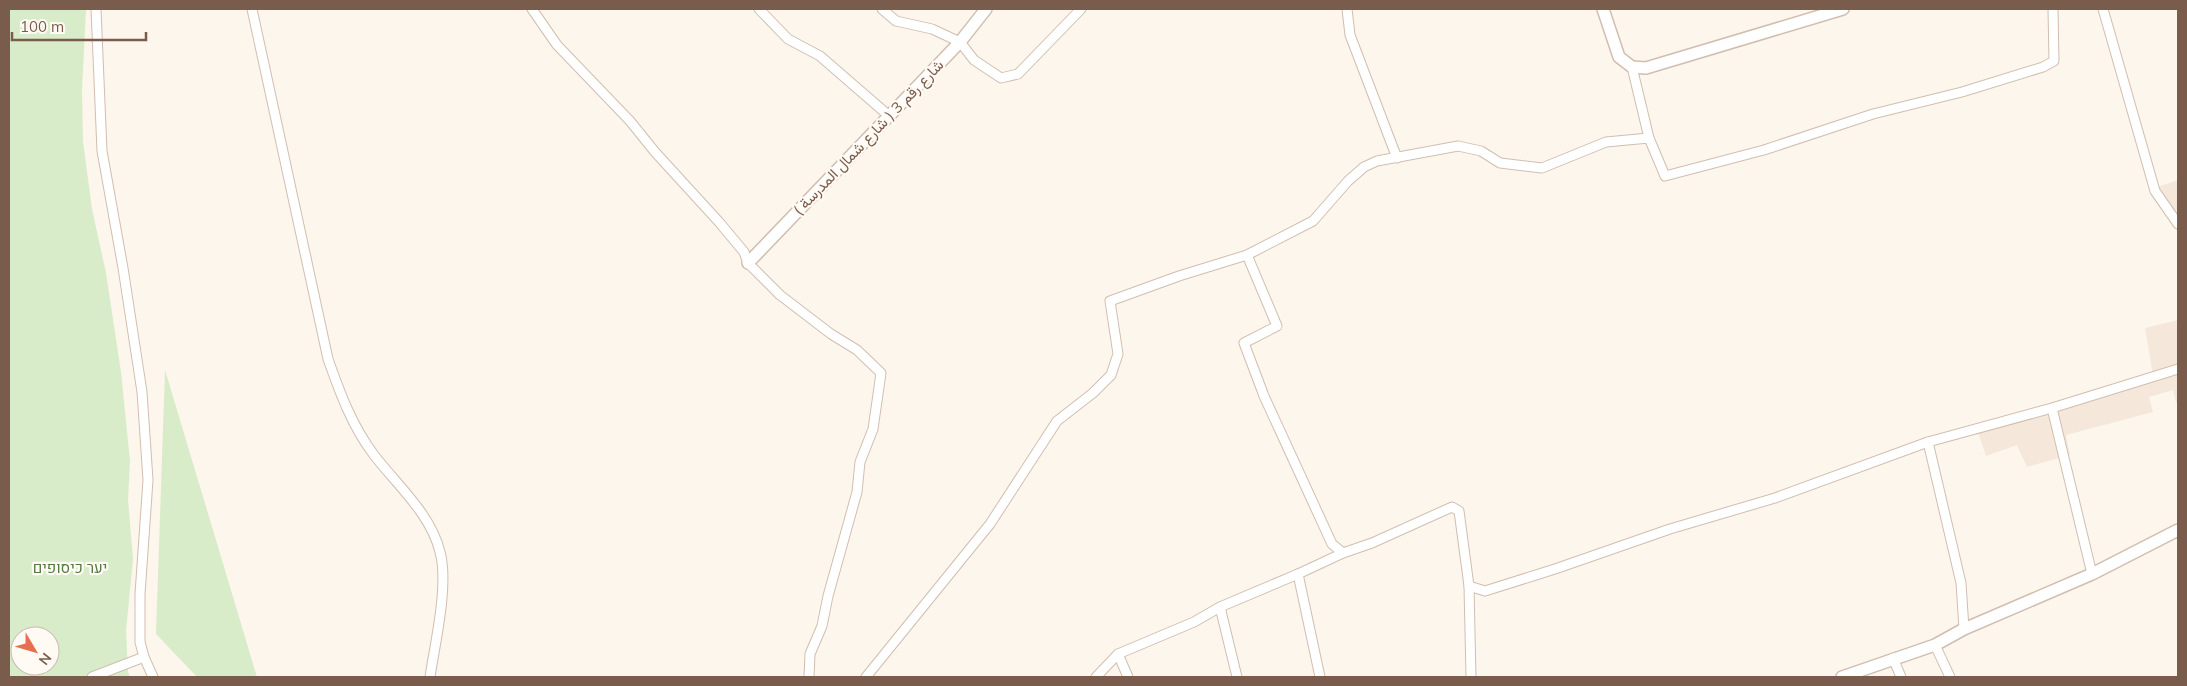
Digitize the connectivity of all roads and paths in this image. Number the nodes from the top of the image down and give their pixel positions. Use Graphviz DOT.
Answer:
graph roads {
  1 [pos="96,9"];
  2 [pos="252,9"];
  3 [pos="532,9"];
  4 [pos="759,9"];
  5 [pos="882,9"];
  6 [pos="986,9"];
  7 [pos="1081,9"];
  8 [pos="1348,9"];
  9 [pos="1603,9"];
  10 [pos="1843,9"];
  11 [pos="2053,9"];
  12 [pos="2104,9"];
  13 [pos="960,42"];
  14 [pos="1632,67"];
  15 [pos="888,114"];
  16 [pos="1649,138"];
  17 [pos="1397,158"];
  18 [pos="2178,224"];
  19 [pos="1246,255"];
  20 [pos="748,263"];
  21 [pos="2178,369"];
  22 [pos="2052,408"];
  23 [pos="1928,442"];
  24 [pos="2178,530"];
  25 [pos="1343,553"];
  26 [pos="1298,574"];
  27 [pos="2092,574"];
  28 [pos="1469,586"];
  29 [pos="1220,607"];
  30 [pos="1964,629"];
  31 [pos="1935,645"];
  32 [pos="1118,654"];
  33 [pos="144,658"];
  34 [pos="1893,658"];
  35 [pos="92,677"];
  36 [pos="153,677"];
  37 [pos="430,677"];
  38 [pos="810,677"];
  39 [pos="866,677"];
  40 [pos="1096,677"];
  41 [pos="1128,677"];
  42 [pos="1236,677"];
  43 [pos="1320,677"];
  44 [pos="1471,677"];
  45 [pos="1842,677"];
  46 [pos="1901,677"];
  47 [pos="1950,677"];
  1 -- 33 [label="street"];
  2 -- 37 [label="street"];
  3 -- 20 [label="street"];
  4 -- 15 [label="street"];
  5 -- 13 [label="street"];
  6 -- 13 [label="street, شارع رقم 3 ( شارع شمال المدرسة )"];
  7 -- 13 [label="street"];
  8 -- 17 [label="street"];
  9 -- 14 [label="street"];
  10 -- 14 [label="street"];
  11 -- 16 [label="street"];
  12 -- 18 [label="street"];
  13 -- 15 [label="street, شارع رقم 3 ( شارع شمال المدرسة )"];
  14 -- 16 [label="street"];
  15 -- 20 [label="street, شارع رقم 3 ( شارع شمال المدرسة )"];
  16 -- 17 [label="street"];
  17 -- 19 [label="street"];
  19 -- 25 [label="street"];
  19 -- 39 [label="street"];
  20 -- 38 [label="street"];
  21 -- 22 [label="street"];
  22 -- 23 [label="street"];
  22 -- 27 [label="street"];
  23 -- 28 [label="street"];
  23 -- 30 [label="street"];
  24 -- 27 [label="street"];
  25 -- 26 [label="street"];
  25 -- 28 [label="street"];
  26 -- 29 [label="street"];
  26 -- 43 [label="street"];
  27 -- 30 [label="street"];
  28 -- 44 [label="street"];
  29 -- 32 [label="street"];
  29 -- 42 [label="street"];
  30 -- 31 [label="street"];
  31 -- 34 [label="street"];
  31 -- 47 [label="street"];
  32 -- 40 [label="street"];
  32 -- 41 [label="street"];
  33 -- 35 [label="street"];
  33 -- 36 [label="street"];
  34 -- 45 [label="street"];
  34 -- 46 [label="street"];
}
